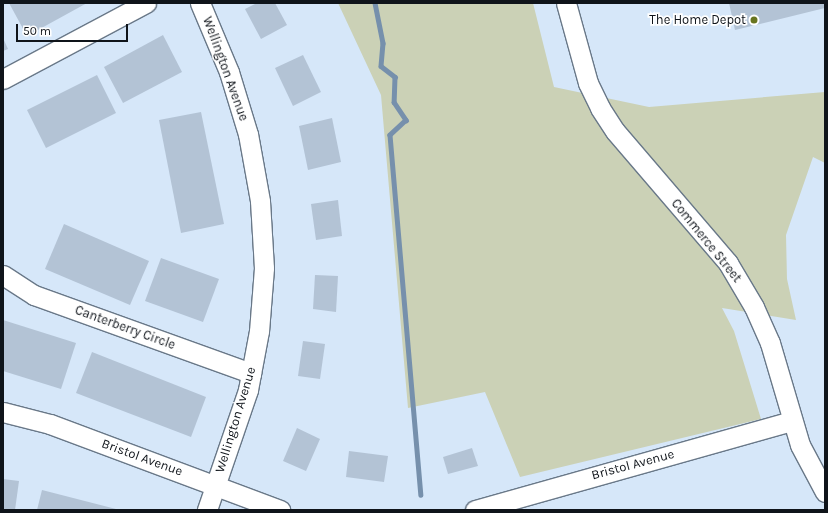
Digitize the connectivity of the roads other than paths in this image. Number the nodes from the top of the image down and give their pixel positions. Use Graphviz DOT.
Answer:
graph roads {
  1 [pos="146,3"];
  2 [pos="200,3"];
  3 [pos="566,3"];
  4 [pos="3,80"];
  5 [pos="3,275"];
  6 [pos="252,373"];
  7 [pos="3,412"];
  8 [pos="792,421"];
  9 [pos="216,486"];
  10 [pos="825,492"];
  11 [pos="507,506"];
  12 [pos="207,510"];
  13 [pos="280,510"];
  14 [pos="475,510"];
  1 -- 4 [label="street"];
  2 -- 6 [label="street, Wellington Avenue"];
  3 -- 8 [label="street, Commerce Street"];
  5 -- 6 [label="street, Canterberry Circle"];
  6 -- 9 [label="street, Wellington Avenue"];
  7 -- 9 [label="street, Bristol Avenue"];
  8 -- 10 [label="street, Commerce Street"];
  8 -- 11 [label="street, Bristol Avenue"];
  9 -- 12 [label="street, Wellington Avenue"];
  9 -- 13 [label="street, Bristol Avenue"];
  11 -- 14 [label="street, Bristol Avenue"];
}
